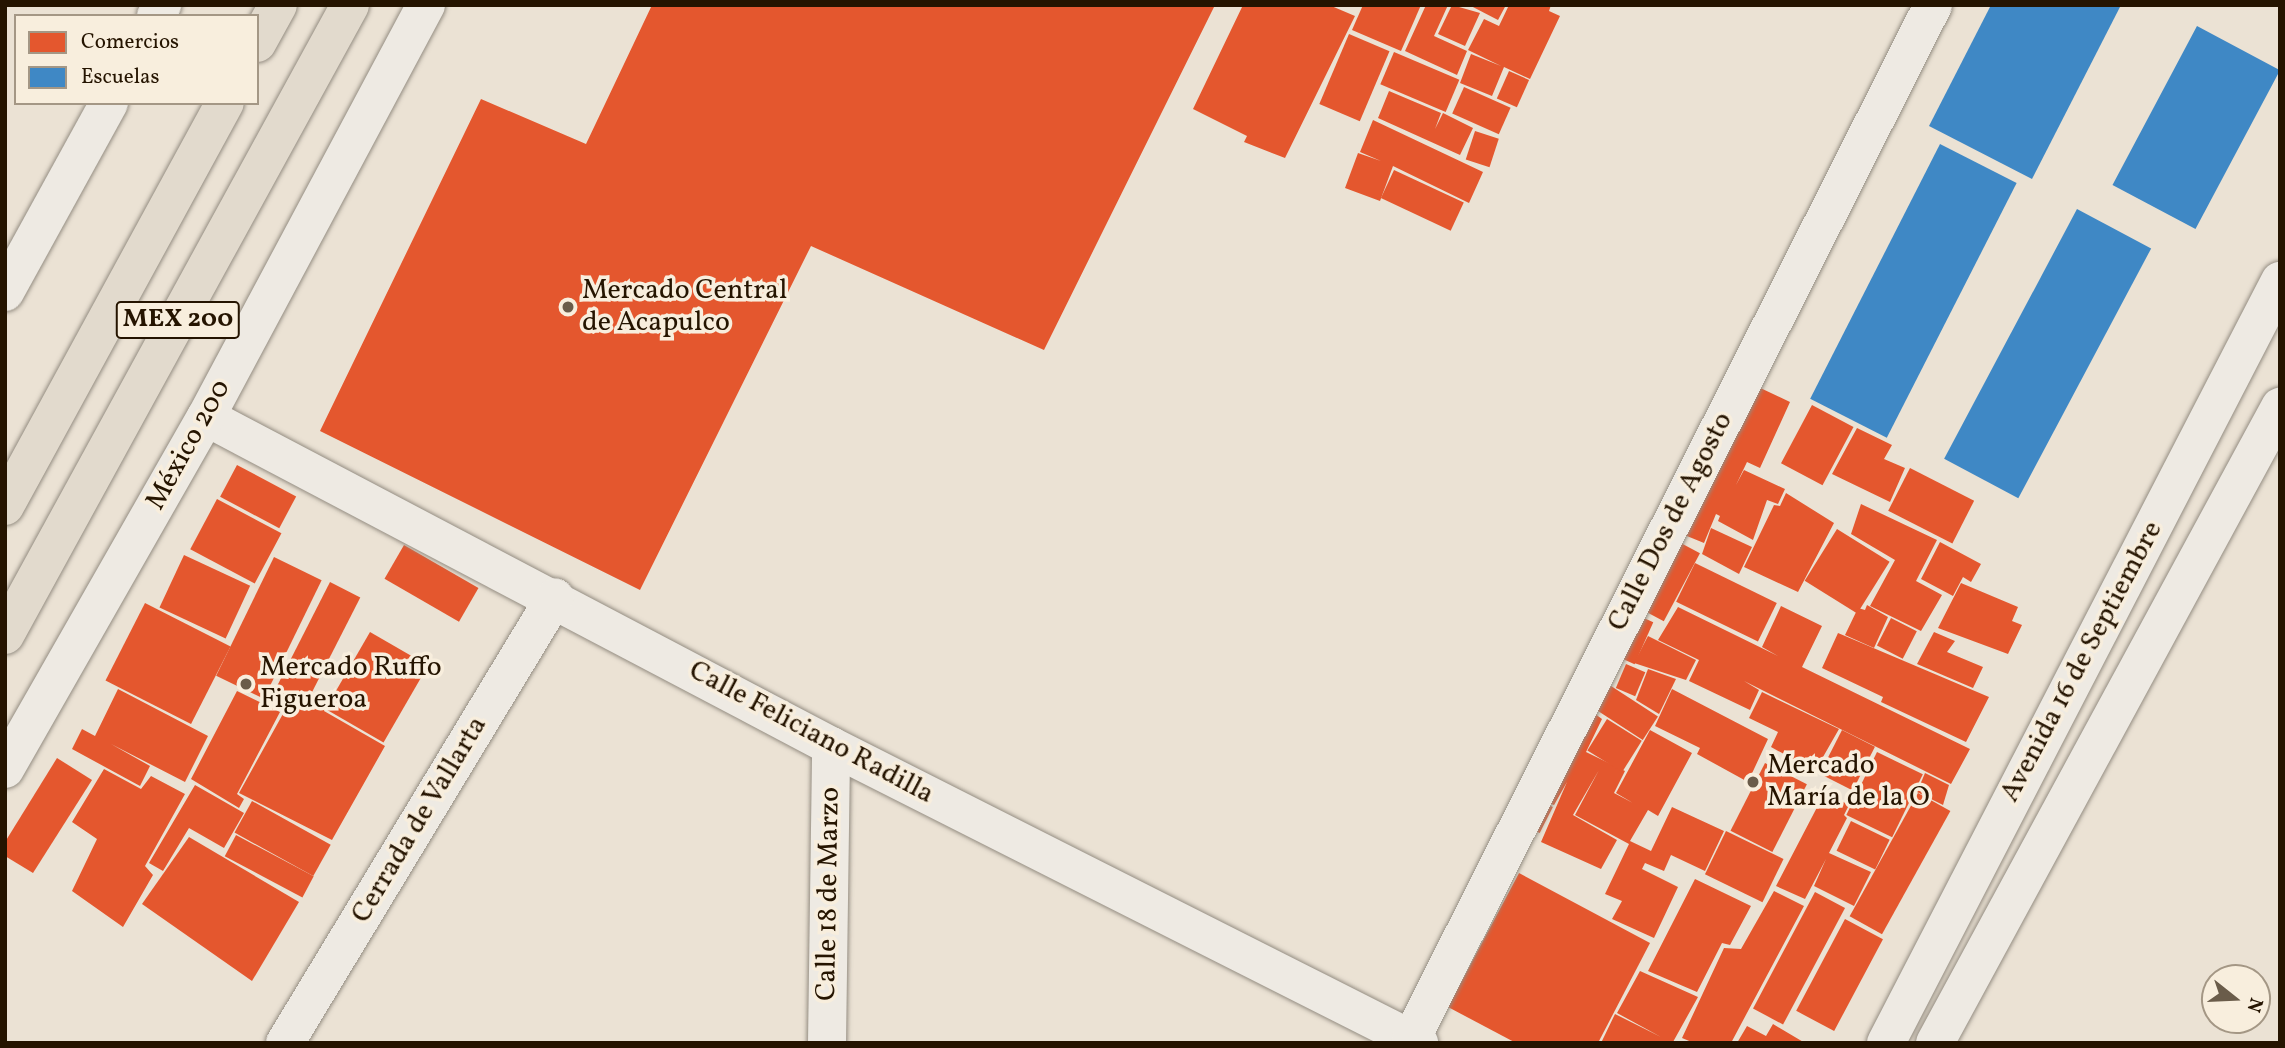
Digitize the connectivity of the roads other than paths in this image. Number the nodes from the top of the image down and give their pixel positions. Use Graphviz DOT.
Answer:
graph roads {
  1 [pos="278,5"];
  2 [pos="351,5"];
  3 [pos="426,5"];
  4 [pos="1933,5"];
  5 [pos="259,39"];
  6 [pos="107,105"];
  7 [pos="224,105"];
  8 [pos="2280,281"];
  9 [pos="5,292"];
  10 [pos="2280,407"];
  11 [pos="206,417"];
  12 [pos="5,506"];
  13 [pos="555,597"];
  14 [pos="2102,622"];
  15 [pos="5,635"];
  16 [pos="2149,648"];
  17 [pos="831,746"];
  18 [pos="5,769"];
  19 [pos="1415,1041"];
  20 [pos="285,1043"];
  21 [pos="827,1043"];
  22 [pos="1886,1043"];
  23 [pos="1935,1043"];
  1 -- 5 [label="main road"];
  2 -- 15 [label="main road, MEX 200"];
  3 -- 11 [label="street, México 200"];
  4 -- 19 [label="street, Calle Dos de Agosto"];
  6 -- 9 [label="street"];
  7 -- 12 [label="main road, MEX 200"];
  8 -- 14 [label="street, Avenida 16 de Septiembre"];
  10 -- 16 [label="street, Avenida 16 de Septiembre"];
  11 -- 13 [label="street, Calle Feliciano Radilla"];
  11 -- 18 [label="street, México 200"];
  13 -- 17 [label="street, Calle Feliciano Radilla"];
  13 -- 20 [label="street, Cerrada de Vallarta"];
  14 -- 16 [label="street"];
  14 -- 22 [label="street, Avenida 16 de Septiembre"];
  16 -- 23 [label="street, Avenida 16 de Septiembre"];
  17 -- 19 [label="street, Calle Feliciano Radilla"];
  17 -- 21 [label="street, Calle 18 de Marzo"];
}
